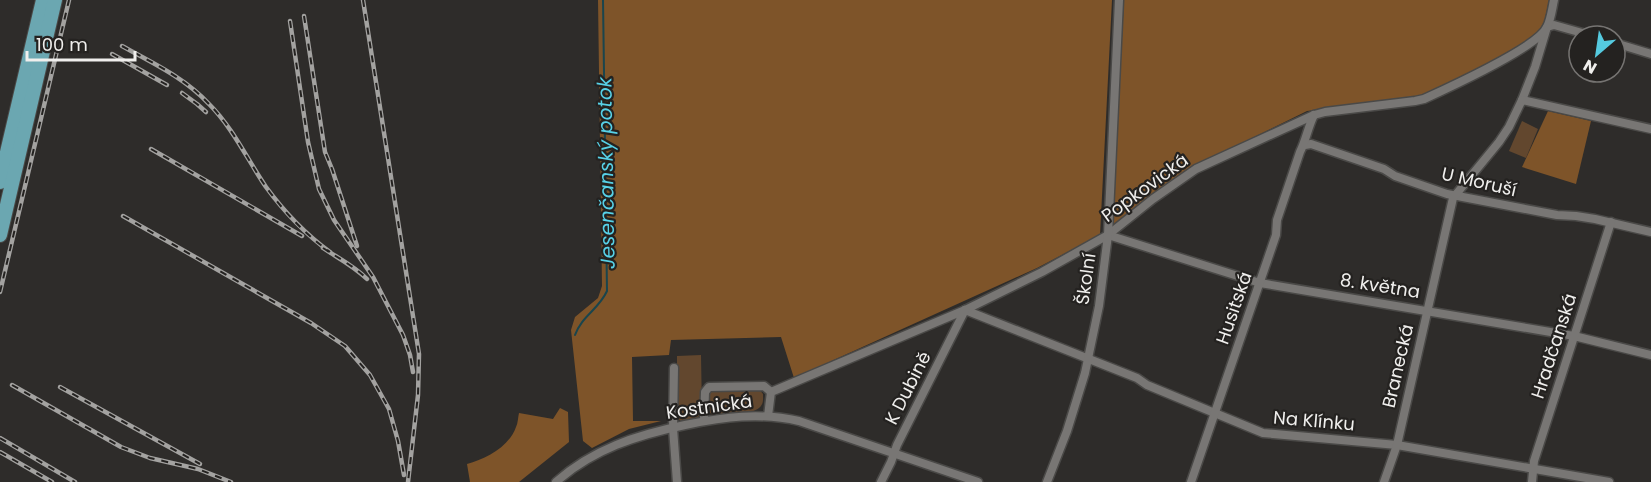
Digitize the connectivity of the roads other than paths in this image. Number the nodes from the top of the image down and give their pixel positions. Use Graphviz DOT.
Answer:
graph roads {
  1 [pos="43,0"];
  2 [pos="55,0"];
  3 [pos="1119,0"];
  4 [pos="1554,0"];
  5 [pos="1547,27"];
  6 [pos="1567,29"];
  7 [pos="1627,47"];
  8 [pos="1651,54"];
  9 [pos="1522,100"];
  10 [pos="1314,115"];
  11 [pos="1298,122"];
  12 [pos="1651,129"];
  13 [pos="1307,134"];
  14 [pos="1305,145"];
  15 [pos="0,182"];
  16 [pos="1454,195"];
  17 [pos="1611,222"];
  18 [pos="1651,232"];
  19 [pos="0,235"];
  20 [pos="1108,235"];
  21 [pos="1260,283"];
  22 [pos="965,310"];
  23 [pos="1428,310"];
  24 [pos="1574,336"];
  25 [pos="1651,355"];
  26 [pos="1089,359"];
  27 [pos="674,368"];
  28 [pos="771,392"];
  29 [pos="1215,414"];
  30 [pos="768,416"];
  31 [pos="704,421"];
  32 [pos="673,428"];
  33 [pos="1397,445"];
  34 [pos="894,453"];
  35 [pos="1532,468"];
  36 [pos="556,482"];
  37 [pos="677,482"];
  38 [pos="881,482"];
  39 [pos="978,482"];
  40 [pos="1047,482"];
  41 [pos="1191,482"];
  42 [pos="1384,482"];
  43 [pos="1532,482"];
  44 [pos="1609,482"];
  1 -- 15 [label="main road"];
  2 -- 19 [label="main road"];
  3 -- 20 [label="street, Školní"];
  4 -- 5 [label="street"];
  5 -- 6 [label="street"];
  5 -- 9 [label="street, Branecká"];
  5 -- 10 [label="street, Popkovická"];
  7 -- 8 [label="street"];
  9 -- 12 [label="street"];
  9 -- 16 [label="street, Branecká"];
  10 -- 11 [label="street, Popkovická"];
  10 -- 13 [label="street, Husitská"];
  11 -- 13 [label="street"];
  11 -- 20 [label="street, Popkovická"];
  13 -- 14 [label="street, Husitská"];
  14 -- 16 [label="street, U Moruší"];
  14 -- 21 [label="street, Husitská"];
  16 -- 17 [label="street, U Moruší"];
  16 -- 23 [label="street, Branecká"];
  17 -- 18 [label="street, U Moruší"];
  17 -- 24 [label="street, Hradčanská"];
  20 -- 21 [label="street, 8. května"];
  20 -- 22 [label="street, Popkovická"];
  20 -- 26 [label="street, Školní"];
  21 -- 23 [label="street, 8. května"];
  21 -- 29 [label="street, Husitská"];
  22 -- 26 [label="street, Na Klínku"];
  22 -- 28 [label="street, Popkovická"];
  22 -- 34 [label="street, K Dubině"];
  23 -- 24 [label="street, 8. května"];
  23 -- 33 [label="street, Branecká"];
  24 -- 25 [label="street, 8. května"];
  24 -- 35 [label="street, Hradčanská"];
  26 -- 29 [label="street, Na Klínku"];
  26 -- 40 [label="street, Školní"];
  27 -- 32 [label="street"];
  28 -- 30 [label="street"];
  28 -- 31 [label="street"];
  29 -- 33 [label="street, Na Klínku"];
  29 -- 41 [label="street, Husitská"];
  30 -- 31 [label="street, Kostnická"];
  30 -- 34 [label="street, Kostnická"];
  31 -- 32 [label="street, Kostnická"];
  32 -- 36 [label="street, Kostnická"];
  32 -- 37 [label="street"];
  33 -- 35 [label="street, Na Klínku"];
  33 -- 42 [label="street, Branecká"];
  34 -- 38 [label="street, K Dubině"];
  34 -- 39 [label="street, Kostnická"];
  35 -- 43 [label="street, Hradčanská"];
  35 -- 44 [label="street, Na Klínku"];
}
